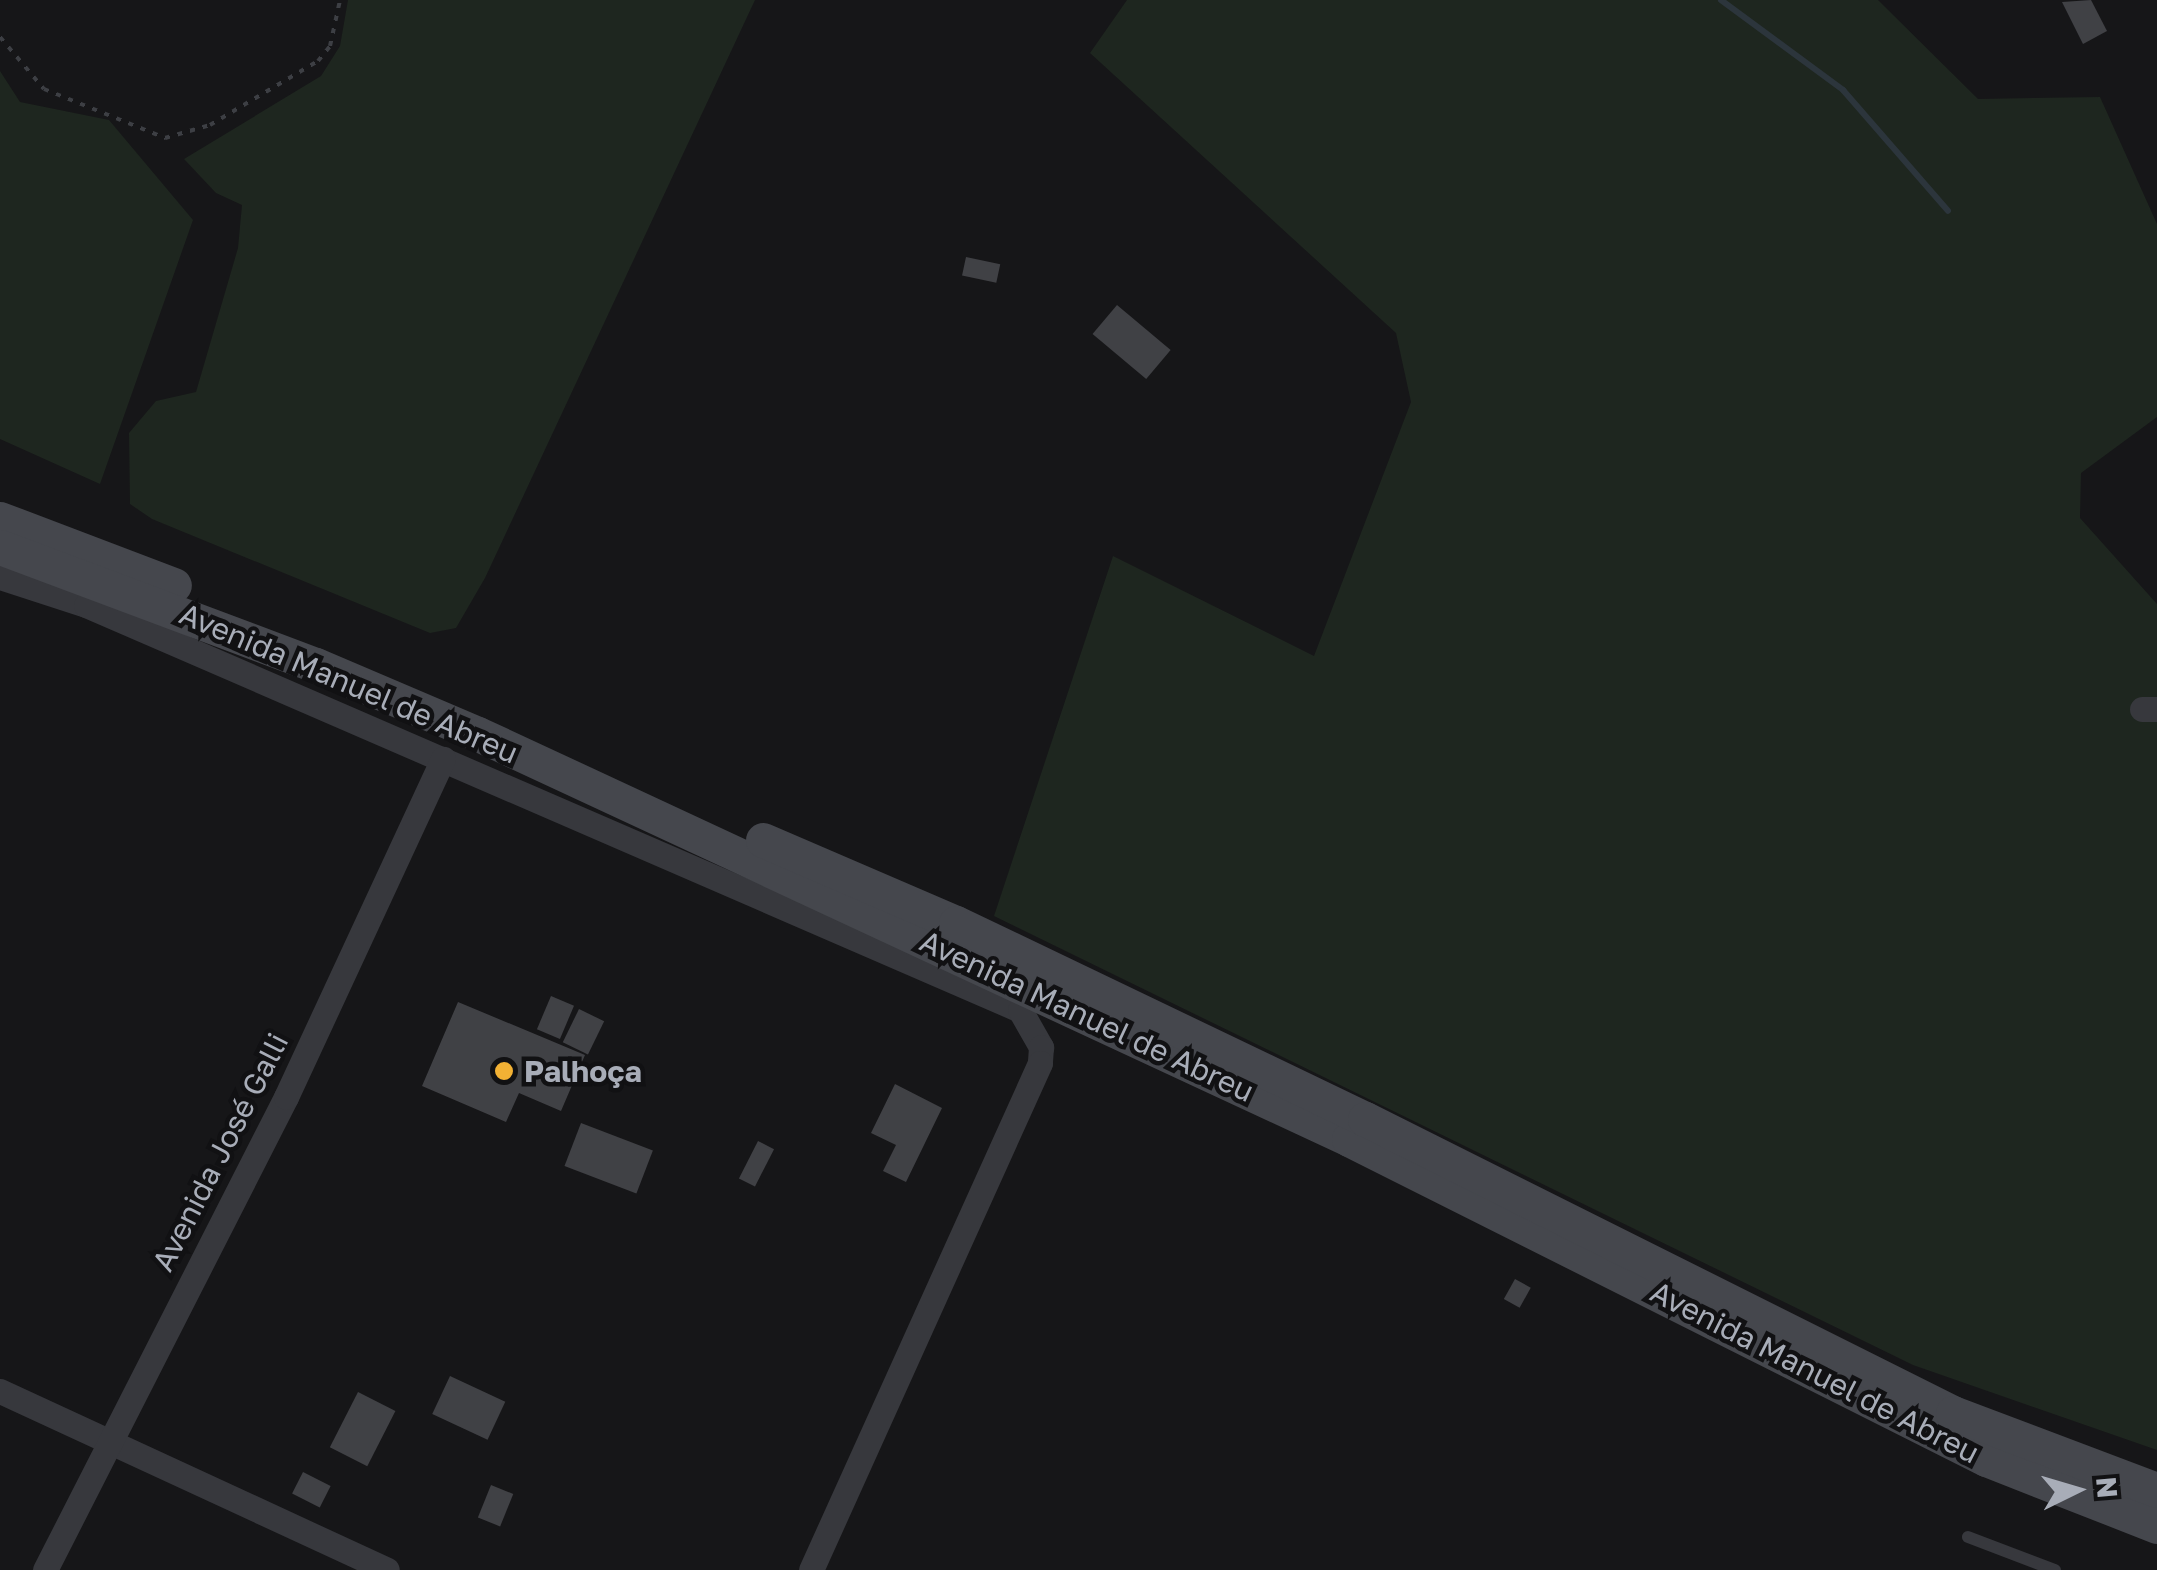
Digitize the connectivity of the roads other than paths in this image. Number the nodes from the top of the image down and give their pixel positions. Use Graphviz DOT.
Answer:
graph roads {
  1 [pos="0,519"];
  2 [pos="0,546"];
  3 [pos="0,578"];
  4 [pos="443,759"];
  5 [pos="0,1391"];
  6 [pos="108,1444"];
  7 [pos="2157,1490"];
  8 [pos="2157,1526"];
  9 [pos="1968,1537"];
  10 [pos="45,1570"];
  11 [pos="387,1570"];
  12 [pos="811,1570"];
  13 [pos="2055,1570"];
  1 -- 7 [label="main road, Avenida Manuel de Abreu"];
  2 -- 8 [label="main road, Avenida Manuel de Abreu"];
  3 -- 4 [label="street"];
  4 -- 6 [label="street, Avenida José Galli"];
  4 -- 12 [label="street"];
  5 -- 6 [label="street"];
  6 -- 10 [label="street, Avenida José Galli"];
  6 -- 11 [label="street"];
  9 -- 13 [label="lane"];
}
